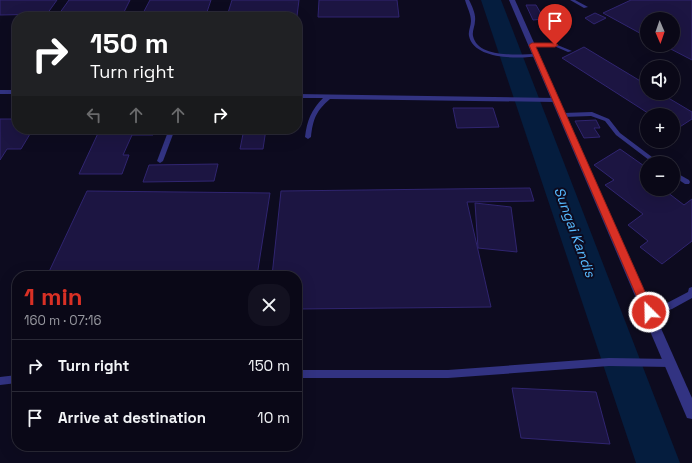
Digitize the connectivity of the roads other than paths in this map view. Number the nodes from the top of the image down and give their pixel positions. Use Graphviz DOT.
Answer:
graph roads {
  1 [pos="467,0"];
  2 [pos="512,0"];
  3 [pos="575,0"];
  4 [pos="586,7"];
  5 [pos="532,45"];
  6 [pos="570,51"];
  7 [pos="537,55"];
  8 [pos="0,92"];
  9 [pos="12,92"];
  10 [pos="302,96"];
  11 [pos="328,97"];
  12 [pos="556,100"];
  13 [pos="563,115"];
  14 [pos="170,134"];
  15 [pos="308,137"];
  16 [pos="648,156"];
  17 [pos="160,161"];
  18 [pos="680,178"];
  19 [pos="687,182"];
  20 [pos="692,291"];
  21 [pos="649,312"];
  22 [pos="671,363"];
  23 [pos="302,374"];
  24 [pos="12,380"];
  25 [pos="0,381"];
  26 [pos="692,414"];
  1 -- 7 [label="lane"];
  2 -- 5 [label="street"];
  3 -- 4 [label="lane"];
  5 -- 6 [label="lane"];
  5 -- 7 [label="street"];
  7 -- 12 [label="street"];
  8 -- 9 [label="lane"];
  10 -- 11 [label="lane"];
  11 -- 12 [label="lane"];
  11 -- 15 [label="lane"];
  12 -- 13 [label="street"];
  13 -- 16 [label="lane"];
  13 -- 21 [label="street"];
  14 -- 17 [label="lane"];
  18 -- 19 [label="lane"];
  20 -- 21 [label="lane"];
  21 -- 22 [label="street"];
  22 -- 23 [label="lane"];
  22 -- 26 [label="street"];
  24 -- 25 [label="lane"];
}
